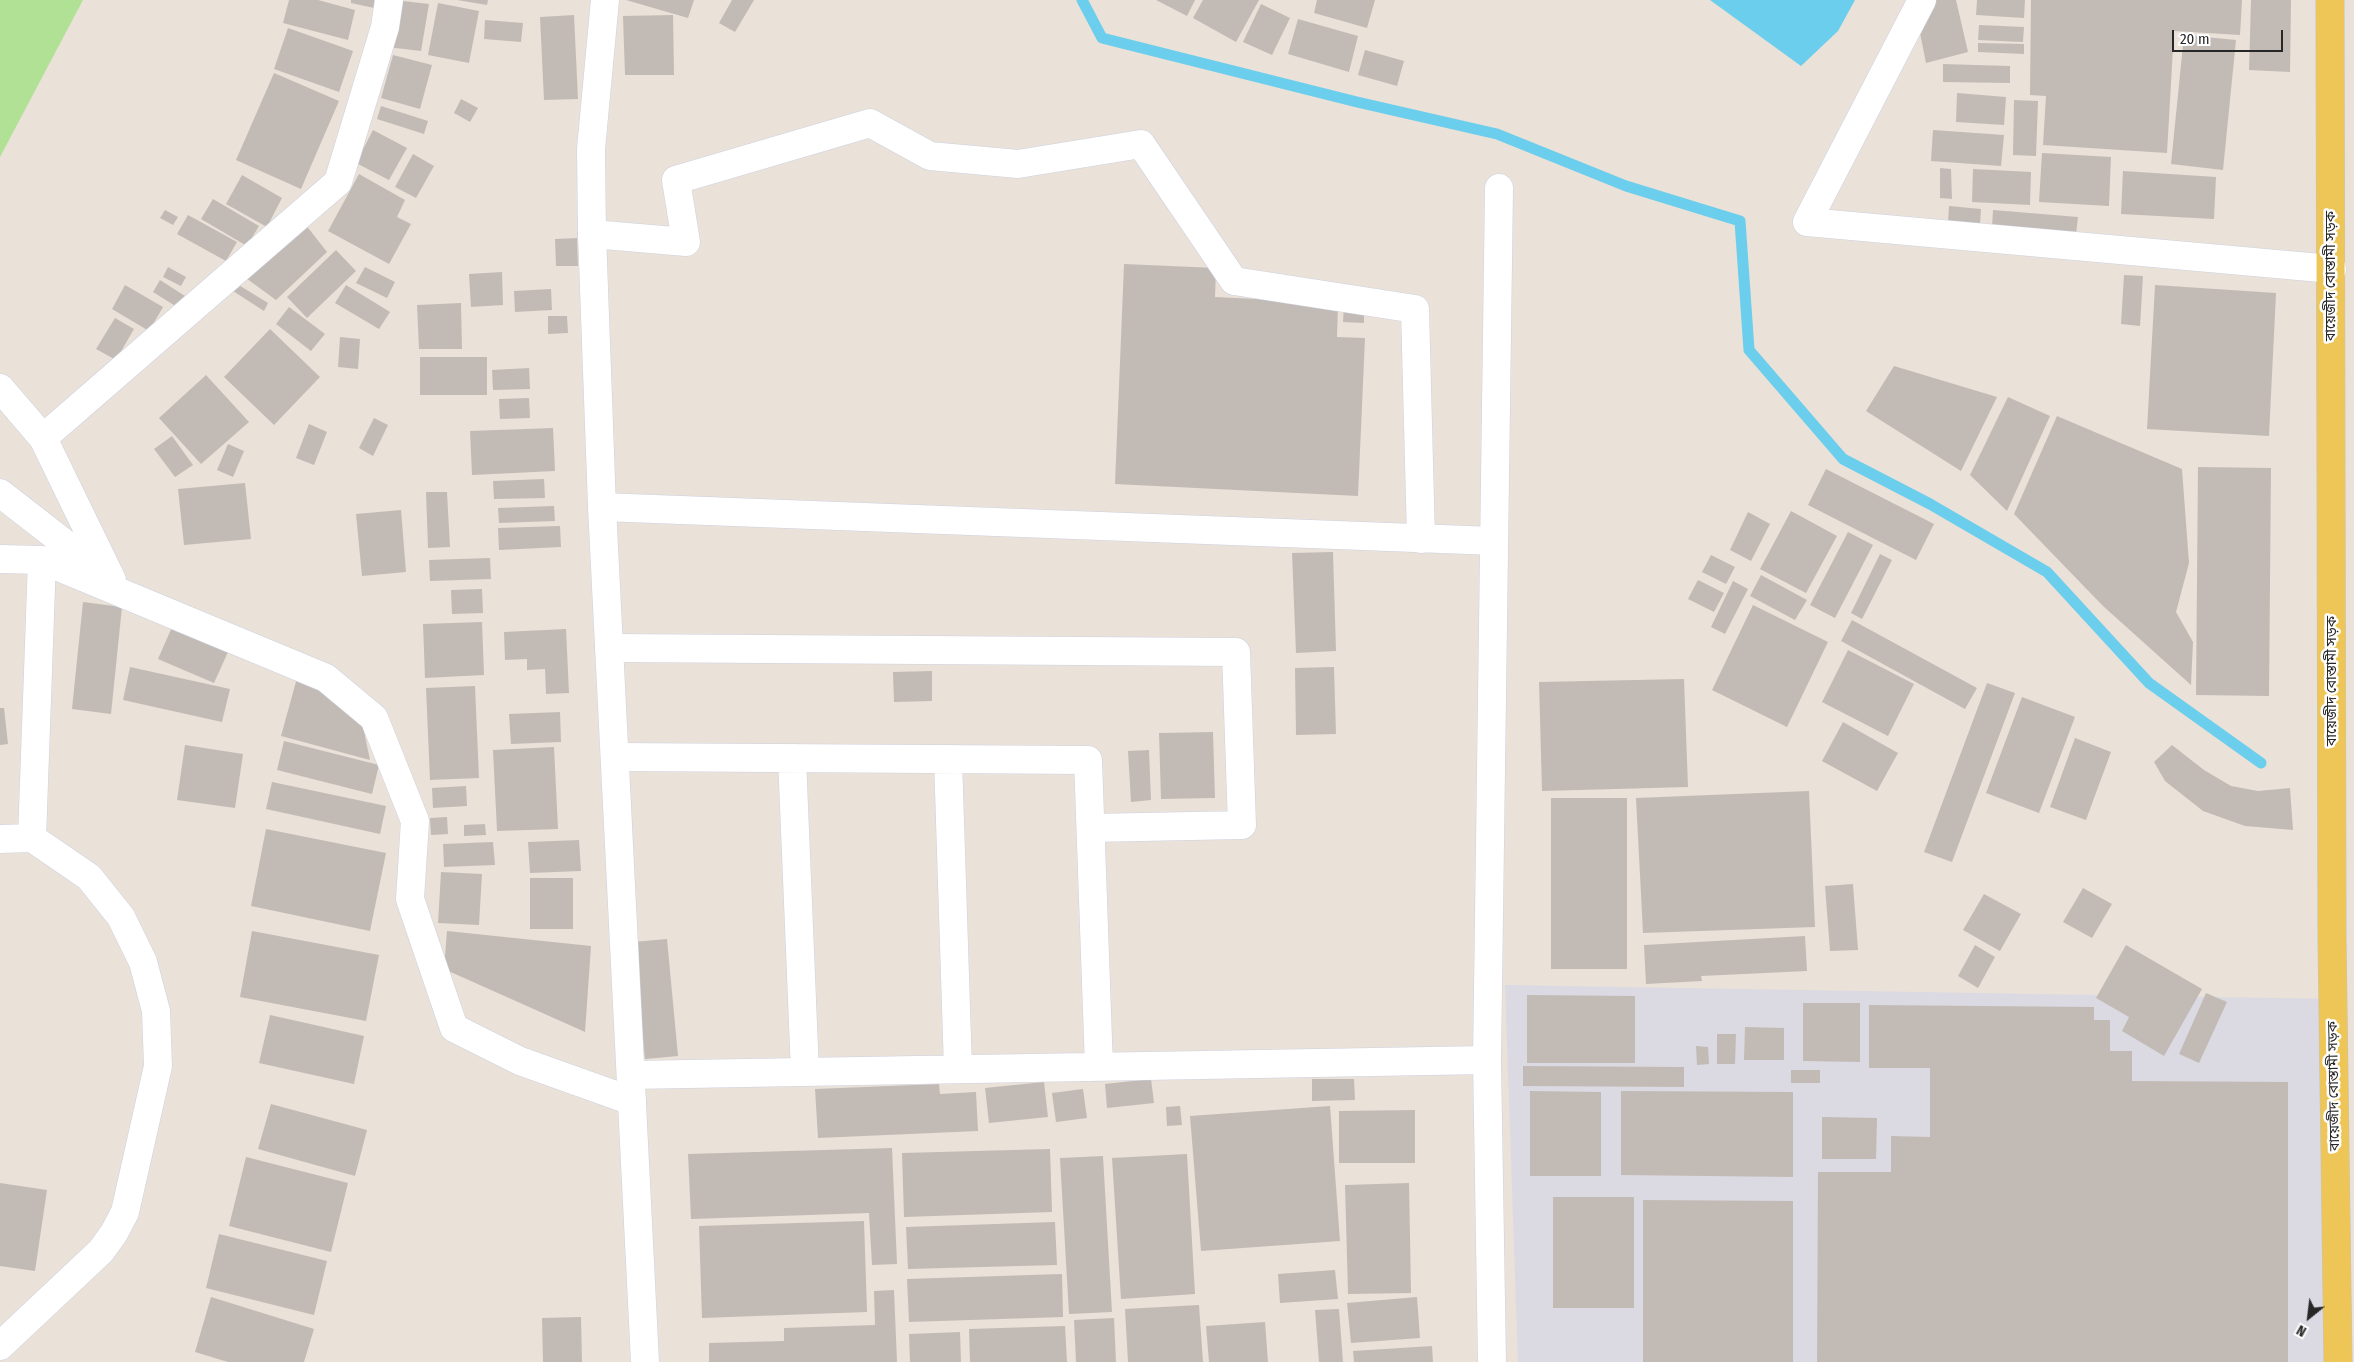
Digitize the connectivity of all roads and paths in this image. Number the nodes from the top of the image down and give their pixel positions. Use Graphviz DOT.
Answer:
graph roads {
  1 [pos="389,0"];
  2 [pos="605,0"];
  3 [pos="1922,0"];
  4 [pos="2330,0"];
  5 [pos="1499,188"];
  6 [pos="592,234"];
  7 [pos="2332,269"];
  8 [pos="0,388"];
  9 [pos="43,438"];
  10 [pos="0,493"];
  11 [pos="602,508"];
  12 [pos="1421,539"];
  13 [pos="1494,541"];
  14 [pos="0,559"];
  15 [pos="42,560"];
  16 [pos="609,648"];
  17 [pos="614,757"];
  18 [pos="792,758"];
  19 [pos="948,759"];
  20 [pos="1091,828"];
  21 [pos="32,838"];
  22 [pos="0,840"];
  23 [pos="1488,1060"];
  24 [pos="1099,1067"];
  25 [pos="958,1069"];
  26 [pos="805,1072"];
  27 [pos="631,1088"];
  28 [pos="0,1346"];
  29 [pos="645,1362"];
  30 [pos="1492,1362"];
  31 [pos="2338,1362"];
  1 -- 9 [label="street"];
  2 -- 6 [label="street"];
  3 -- 7 [label="street"];
  4 -- 7 [label="main road, বায়েজীদ বোস্তামী সড়ক"];
  5 -- 13 [label="street"];
  6 -- 11 [label="street"];
  6 -- 12 [label="street"];
  7 -- 31 [label="main road, বায়েজীদ বোস্তামী সড়ক"];
  8 -- 9 [label="street"];
  9 -- 10 [label="street"];
  11 -- 12 [label="street"];
  11 -- 16 [label="street"];
  12 -- 13 [label="street"];
  13 -- 23 [label="street"];
  14 -- 15 [label="street"];
  15 -- 21 [label="street"];
  15 -- 27 [label="street"];
  16 -- 17 [label="street"];
  16 -- 20 [label="street"];
  17 -- 18 [label="street"];
  17 -- 27 [label="street"];
  18 -- 19 [label="street"];
  18 -- 26 [label="street"];
  19 -- 20 [label="street"];
  19 -- 25 [label="street"];
  20 -- 24 [label="street"];
  21 -- 22 [label="street"];
  21 -- 28 [label="street"];
  23 -- 24 [label="street"];
  23 -- 30 [label="street"];
  24 -- 25 [label="street"];
  25 -- 26 [label="street"];
  26 -- 27 [label="street"];
  27 -- 29 [label="street"];
}
